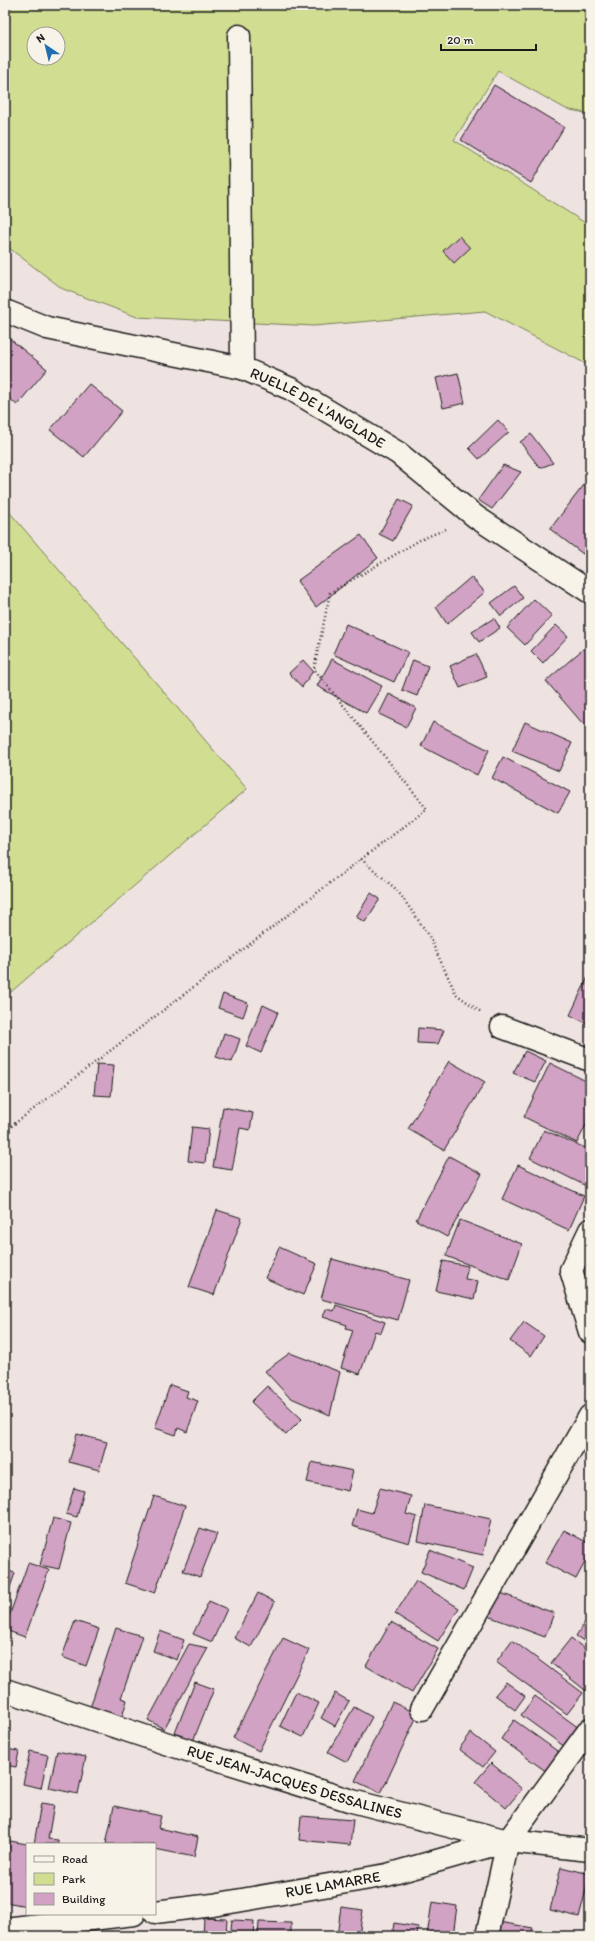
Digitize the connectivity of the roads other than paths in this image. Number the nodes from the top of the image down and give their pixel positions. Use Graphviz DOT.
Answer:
graph roads {
  1 [pos="239,36"];
  2 [pos="5,311"];
  3 [pos="242,368"];
  4 [pos="590,592"];
  5 [pos="502,1027"];
  6 [pos="590,1060"];
  7 [pos="590,1230"];
  8 [pos="590,1332"];
  9 [pos="590,1416"];
  10 [pos="5,1690"];
  11 [pos="422,1709"];
  12 [pos="590,1729"];
  13 [pos="508,1841"];
  14 [pos="590,1850"];
  15 [pos="156,1912"];
  16 [pos="125,1915"];
  17 [pos="5,1928"];
  18 [pos="487,1936"];
  1 -- 3 [label="street"];
  2 -- 3 [label="street, RUELLE DE L'ANGLADE"];
  3 -- 4 [label="street, RUELLE DE L'ANGLADE"];
  5 -- 6 [label="street"];
  7 -- 8 [label="street"];
  9 -- 11 [label="street"];
  10 -- 13 [label="street, RUE JEAN-JACQUES DESSALINES"];
  12 -- 13 [label="street"];
  13 -- 14 [label="street, RUE JEAN-JACQUES DESSALINES"];
  13 -- 15 [label="street, RUE LAMARRE"];
  13 -- 18 [label="street"];
  16 -- 17 [label="street"];
}
